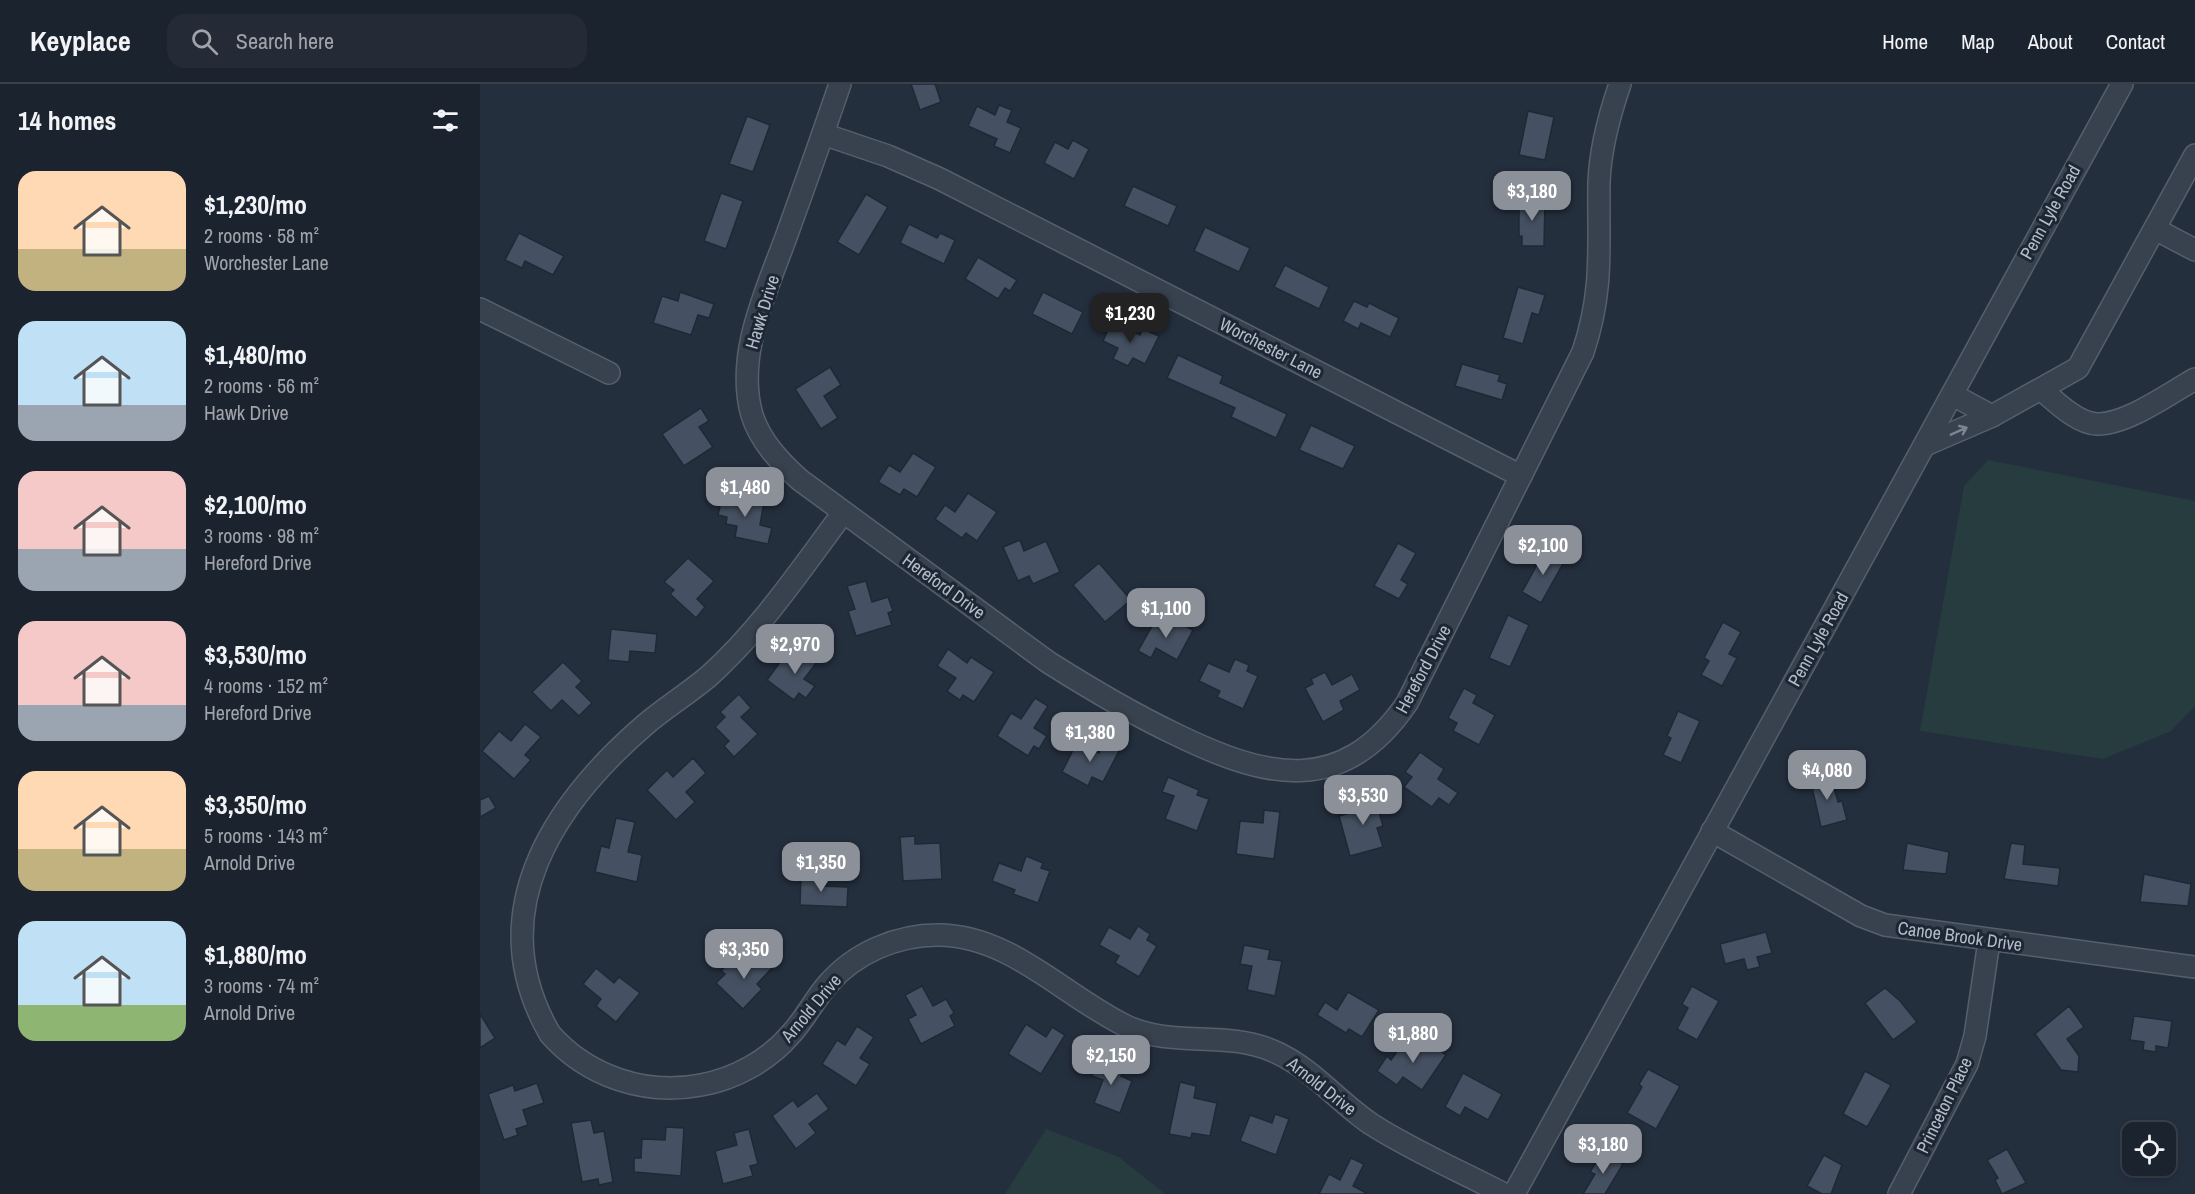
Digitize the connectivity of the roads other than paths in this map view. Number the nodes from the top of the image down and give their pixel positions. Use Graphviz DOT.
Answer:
graph roads {
  1 [pos="840,84"];
  2 [pos="1620,84"];
  3 [pos="2122,84"];
  4 [pos="822,134"];
  5 [pos="2195,155"];
  6 [pos="2155,229"];
  7 [pos="2195,250"];
  8 [pos="480,309"];
  9 [pos="609,373"];
  10 [pos="2195,379"];
  11 [pos="2042,390"];
  12 [pos="1953,396"];
  13 [pos="1992,416"];
  14 [pos="1925,445"];
  15 [pos="1521,476"];
  16 [pos="843,513"];
  17 [pos="1712,831"];
  18 [pos="1989,941"];
  19 [pos="2195,968"];
  20 [pos="1504,1194"];
  21 [pos="1514,1194"];
  22 [pos="1899,1194"];
  1 -- 4 [label="street, Hawk Drive"];
  2 -- 15 [label="street, Hereford Drive"];
  3 -- 12 [label="street, Penn Lyle Road"];
  4 -- 15 [label="street, Worchester Lane"];
  4 -- 16 [label="street, Hawk Drive"];
  5 -- 6 [label="street"];
  6 -- 7 [label="street"];
  6 -- 11 [label="street"];
  8 -- 9 [label="street"];
  10 -- 11 [label="street"];
  11 -- 13 [label="street"];
  12 -- 13 [label="street"];
  12 -- 14 [label="street, Penn Lyle Road"];
  14 -- 13 [label="street, one-way"];
  14 -- 17 [label="street, Penn Lyle Road"];
  15 -- 16 [label="street, Hereford Drive"];
  16 -- 20 [label="street, Arnold Drive"];
  17 -- 18 [label="street, Canoe Brook Drive"];
  17 -- 21 [label="street, Penn Lyle Road"];
  18 -- 19 [label="street, Canoe Brook Drive"];
  18 -- 22 [label="street, Princeton Place"];
}
